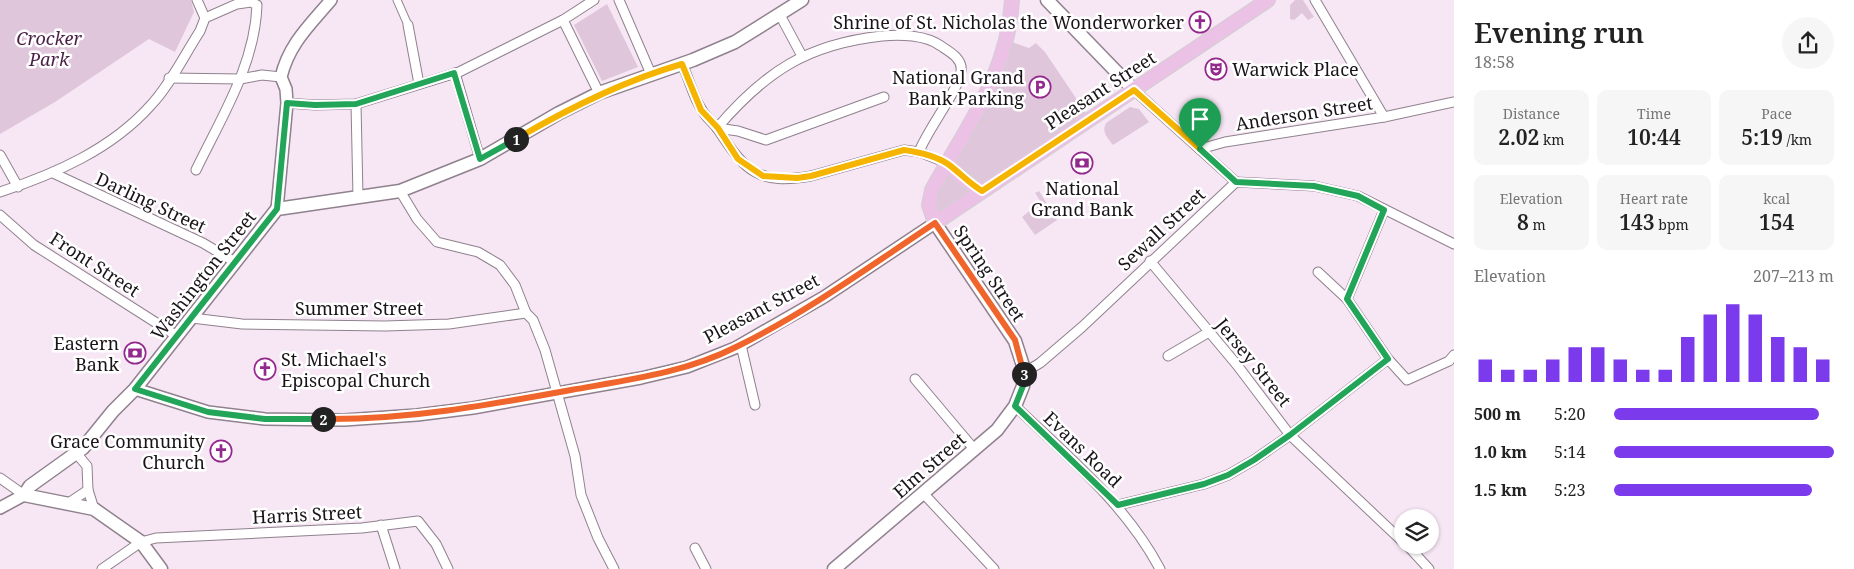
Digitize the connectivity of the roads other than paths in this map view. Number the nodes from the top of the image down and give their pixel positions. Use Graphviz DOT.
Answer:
graph roads {
  1 [pos="198,0"];
  2 [pos="331,0"];
  3 [pos="397,0"];
  4 [pos="594,0"];
  5 [pos="619,0"];
  6 [pos="802,0"];
  7 [pos="1047,0"];
  8 [pos="1268,0"];
  9 [pos="1315,0"];
  10 [pos="1013,1"];
  11 [pos="253,2"];
  12 [pos="780,15"];
  13 [pos="205,18"];
  14 [pos="563,20"];
  15 [pos="408,25"];
  16 [pos="802,56"];
  17 [pos="682,64"];
  18 [pos="454,73"];
  19 [pos="651,74"];
  20 [pos="281,77"];
  21 [pos="169,78"];
  22 [pos="240,78"];
  23 [pos="419,84"];
  24 [pos="1134,90"];
  25 [pos="599,93"];
  26 [pos="884,97"];
  27 [pos="1454,102"];
  28 [pos="287,103"];
  29 [pos="356,104"];
  30 [pos="1384,117"];
  31 [pos="718,128"];
  32 [pos="1200,149"];
  33 [pos="919,152"];
  34 [pos="0,155"];
  35 [pos="480,159"];
  36 [pos="947,163"];
  37 [pos="196,170"];
  38 [pos="53,173"];
  39 [pos="1236,182"];
  40 [pos="18,187"];
  41 [pos="400,191"];
  42 [pos="982,191"];
  43 [pos="0,192"];
  44 [pos="358,197"];
  45 [pos="277,209"];
  46 [pos="1384,210"];
  47 [pos="0,215"];
  48 [pos="935,223"];
  49 [pos="1454,233"];
  50 [pos="1446,238"];
  51 [pos="1454,244"];
  52 [pos="1150,261"];
  53 [pos="235,262"];
  54 [pos="1318,272"];
  55 [pos="1347,299"];
  56 [pos="526,313"];
  57 [pos="192,318"];
  58 [pos="1209,332"];
  59 [pos="177,336"];
  60 [pos="741,344"];
  61 [pos="1168,356"];
  62 [pos="1452,358"];
  63 [pos="1388,359"];
  64 [pos="1454,370"];
  65 [pos="1025,372"];
  66 [pos="915,379"];
  67 [pos="135,389"];
  68 [pos="557,393"];
  69 [pos="755,405"];
  70 [pos="1015,406"];
  71 [pos="1290,435"];
  72 [pos="974,449"];
  73 [pos="76,454"];
  74 [pos="0,478"];
  75 [pos="88,490"];
  76 [pos="922,493"];
  77 [pos="24,495"];
  78 [pos="67,504"];
  79 [pos="1118,505"];
  80 [pos="0,508"];
  81 [pos="94,509"];
  82 [pos="381,525"];
  83 [pos="1394,533"];
  84 [pos="141,542"];
  85 [pos="695,548"];
  86 [pos="1415,554"];
  87 [pos="843,566"];
  88 [pos="102,569"];
  89 [pos="161,569"];
  90 [pos="395,569"];
  91 [pos="448,569"];
  92 [pos="614,569"];
  93 [pos="706,569"];
  94 [pos="994,569"];
  95 [pos="1160,569"];
  96 [pos="1429,569"];
  1 -- 13 [label="street"];
  2 -- 20 [label="street"];
  3 -- 15 [label="street"];
  4 -- 14 [label="street"];
  5 -- 19 [label="street"];
  6 -- 12 [label="main road, Washington Street"];
  7 -- 24 [label="main road"];
  8 -- 24 [label="main road, Pleasant Street"];
  9 -- 30 [label="street, Anderson Street"];
  10 -- 36 [label="main road"];
  11 -- 13 [label="street"];
  11 -- 22 [label="street"];
  12 -- 16 [label="street"];
  12 -- 17 [label="main road, Washington Street"];
  13 -- 21 [label="street"];
  14 -- 18 [label="street"];
  14 -- 25 [label="street"];
  15 -- 23 [label="street"];
  16 -- 31 [label="street"];
  16 -- 33 [label="street"];
  17 -- 19 [label="main road, Washington Street"];
  17 -- 31 [label="street"];
  18 -- 23 [label="street"];
  18 -- 35 [label="street"];
  19 -- 25 [label="main road, Washington Street"];
  20 -- 22 [label="street"];
  20 -- 28 [label="street"];
  21 -- 22 [label="street"];
  21 -- 38 [label="street"];
  22 -- 37 [label="street"];
  23 -- 29 [label="street"];
  24 -- 32 [label="street"];
  24 -- 42 [label="main road, Pleasant Street"];
  25 -- 35 [label="main road, Washington Street"];
  26 -- 31 [label="street"];
  27 -- 30 [label="street, Anderson Street"];
  28 -- 29 [label="street"];
  28 -- 45 [label="street"];
  29 -- 44 [label="street"];
  30 -- 32 [label="street, Anderson Street"];
  31 -- 33 [label="street"];
  32 -- 39 [label="street"];
  33 -- 36 [label="street"];
  34 -- 40 [label="street"];
  35 -- 41 [label="main road, Washington Street"];
  36 -- 42 [label="main road"];
  36 -- 48 [label="main road"];
  38 -- 40 [label="street"];
  38 -- 53 [label="street, Darling Street"];
  39 -- 46 [label="street"];
  39 -- 52 [label="street, Sewall Street"];
  40 -- 43 [label="street"];
  41 -- 44 [label="main road, Washington Street"];
  41 -- 56 [label="street"];
  42 -- 48 [label="main road, Pleasant Street"];
  44 -- 45 [label="main road, Washington Street"];
  45 -- 53 [label="main road, Washington Street"];
  46 -- 50 [label="street"];
  46 -- 55 [label="street"];
  47 -- 59 [label="street, Front Street"];
  48 -- 60 [label="street, Pleasant Street"];
  48 -- 65 [label="main road, Spring Street"];
  49 -- 50 [label="street"];
  50 -- 51 [label="street"];
  52 -- 58 [label="street, Jersey Street"];
  52 -- 65 [label="street, Sewall Street"];
  53 -- 57 [label="main road, Washington Street"];
  54 -- 55 [label="street"];
  55 -- 63 [label="street"];
  56 -- 57 [label="street, Summer Street"];
  56 -- 68 [label="street"];
  57 -- 59 [label="main road, Washington Street"];
  58 -- 61 [label="street"];
  58 -- 71 [label="street, Jersey Street"];
  59 -- 67 [label="main road, Washington Street"];
  60 -- 68 [label="street, Pleasant Street"];
  60 -- 69 [label="street"];
  62 -- 63 [label="street"];
  62 -- 64 [label="street"];
  63 -- 71 [label="street"];
  65 -- 70 [label="main road, Elm Street"];
  66 -- 72 [label="street"];
  67 -- 68 [label="street, Pleasant Street"];
  67 -- 73 [label="main road, Washington Street"];
  68 -- 92 [label="street"];
  70 -- 72 [label="main road, Elm Street"];
  70 -- 79 [label="street, Evans Road"];
  71 -- 79 [label="street"];
  71 -- 83 [label="street, Jersey Street"];
  72 -- 76 [label="main road, Elm Street"];
  73 -- 75 [label="street"];
  73 -- 77 [label="main road, Washington Street"];
  74 -- 77 [label="street"];
  75 -- 78 [label="street"];
  75 -- 81 [label="street"];
  76 -- 87 [label="main road, Elm Street"];
  76 -- 94 [label="street"];
  77 -- 78 [label="main road"];
  77 -- 80 [label="street"];
  78 -- 81 [label="main road"];
  79 -- 95 [label="street, Evans Road"];
  81 -- 84 [label="main road"];
  82 -- 84 [label="street, Harris Street"];
  82 -- 90 [label="street"];
  82 -- 91 [label="street, Harris Street"];
  84 -- 88 [label="street"];
  84 -- 89 [label="main road"];
  85 -- 93 [label="street"];
  86 -- 96 [label="street"];
}
